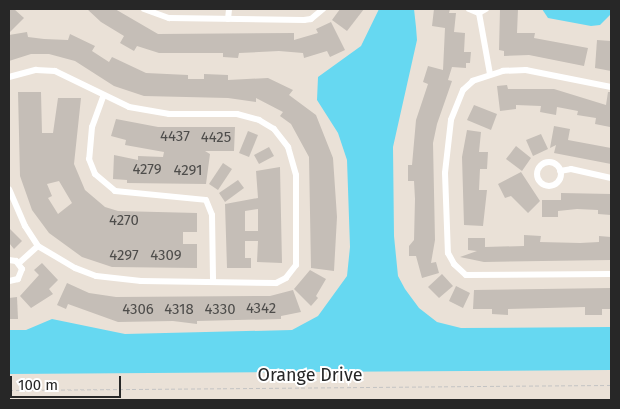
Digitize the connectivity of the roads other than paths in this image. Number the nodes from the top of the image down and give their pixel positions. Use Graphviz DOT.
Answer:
graph roads {
  1 [pos="144,9"];
  2 [pos="229,9"];
  3 [pos="323,9"];
  4 [pos="469,9"];
  5 [pos="486,9"];
  6 [pos="479,13"];
  7 [pos="228,19"];
  8 [pos="490,74"];
  9 [pos="9,77"];
  10 [pos="611,87"];
  11 [pos="103,97"];
  12 [pos="560,171"];
  13 [pos="611,178"];
  14 [pos="9,189"];
  15 [pos="38,246"];
  16 [pos="9,260"];
  17 [pos="19,263"];
  18 [pos="611,274"];
  19 [pos="9,281"];
  20 [pos="213,282"];
  1 -- 7 [label="street"];
  2 -- 7 [label="street"];
  3 -- 7 [label="street"];
  4 -- 6 [label="street"];
  5 -- 6 [label="street"];
  6 -- 8 [label="street"];
  8 -- 10 [label="street"];
  8 -- 18 [label="street"];
  9 -- 11 [label="street"];
  11 -- 20 [label="street"];
  11 -- 20 [label="street"];
  12 -- 13 [label="street"];
  14 -- 15 [label="street"];
  15 -- 17 [label="street"];
  15 -- 20 [label="street"];
  16 -- 17 [label="street"];
  17 -- 19 [label="street"];
}
